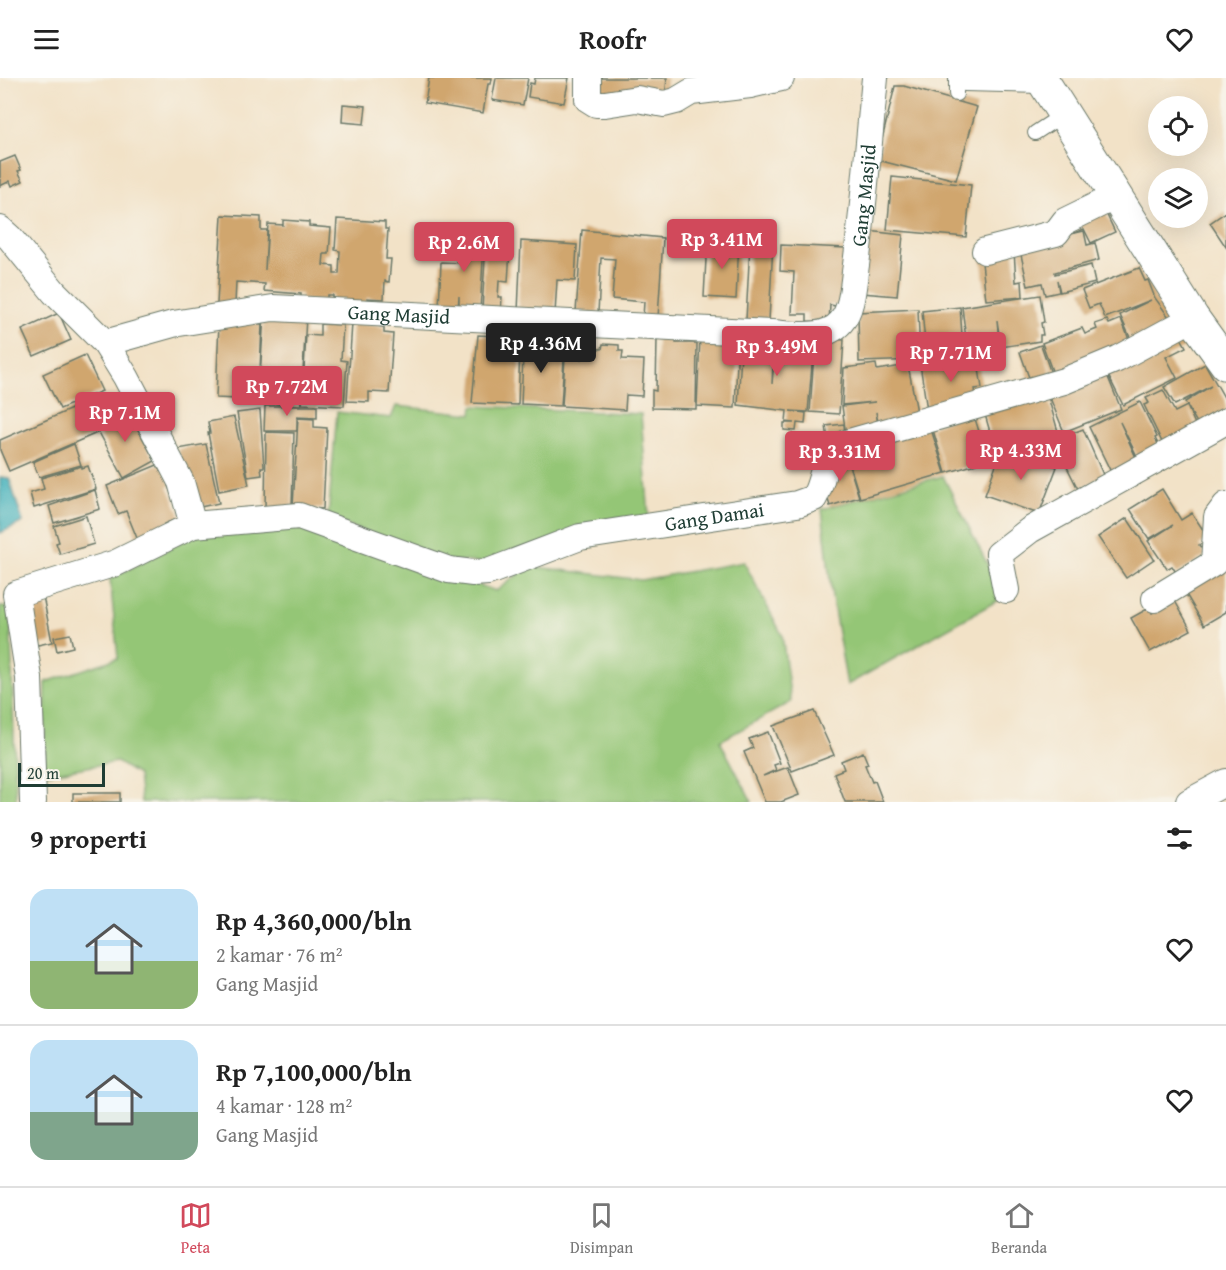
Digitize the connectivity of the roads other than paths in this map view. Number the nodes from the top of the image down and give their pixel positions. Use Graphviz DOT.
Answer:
graph roads {
  1 [pos="588,78"];
  2 [pos="781,78"];
  3 [pos="874,78"];
  4 [pos="956,78"];
  5 [pos="1042,79"];
  6 [pos="960,86"];
  7 [pos="1064,114"];
  8 [pos="1035,133"];
  9 [pos="1116,196"];
  10 [pos="0,229"];
  11 [pos="985,251"];
  12 [pos="1193,318"];
  13 [pos="105,343"];
  14 [pos="1226,364"];
  15 [pos="1226,421"];
  16 [pos="1226,505"];
  17 [pos="193,525"];
  18 [pos="1006,590"];
  19 [pos="1155,599"];
  20 [pos="1226,782"];
  21 [pos="33,802"];
  22 [pos="1189,802"];
  1 -- 2 [label="street"];
  3 -- 13 [label="street, Gang Masjid"];
  4 -- 6 [label="lane"];
  5 -- 6 [label="street"];
  5 -- 7 [label="street"];
  7 -- 8 [label="lane"];
  7 -- 9 [label="street"];
  9 -- 11 [label="street"];
  9 -- 12 [label="street"];
  10 -- 13 [label="street"];
  12 -- 14 [label="street"];
  12 -- 17 [label="street, Gang Damai"];
  13 -- 17 [label="street"];
  15 -- 18 [label="street"];
  16 -- 19 [label="street"];
  17 -- 21 [label="street"];
  20 -- 22 [label="street"];
}
